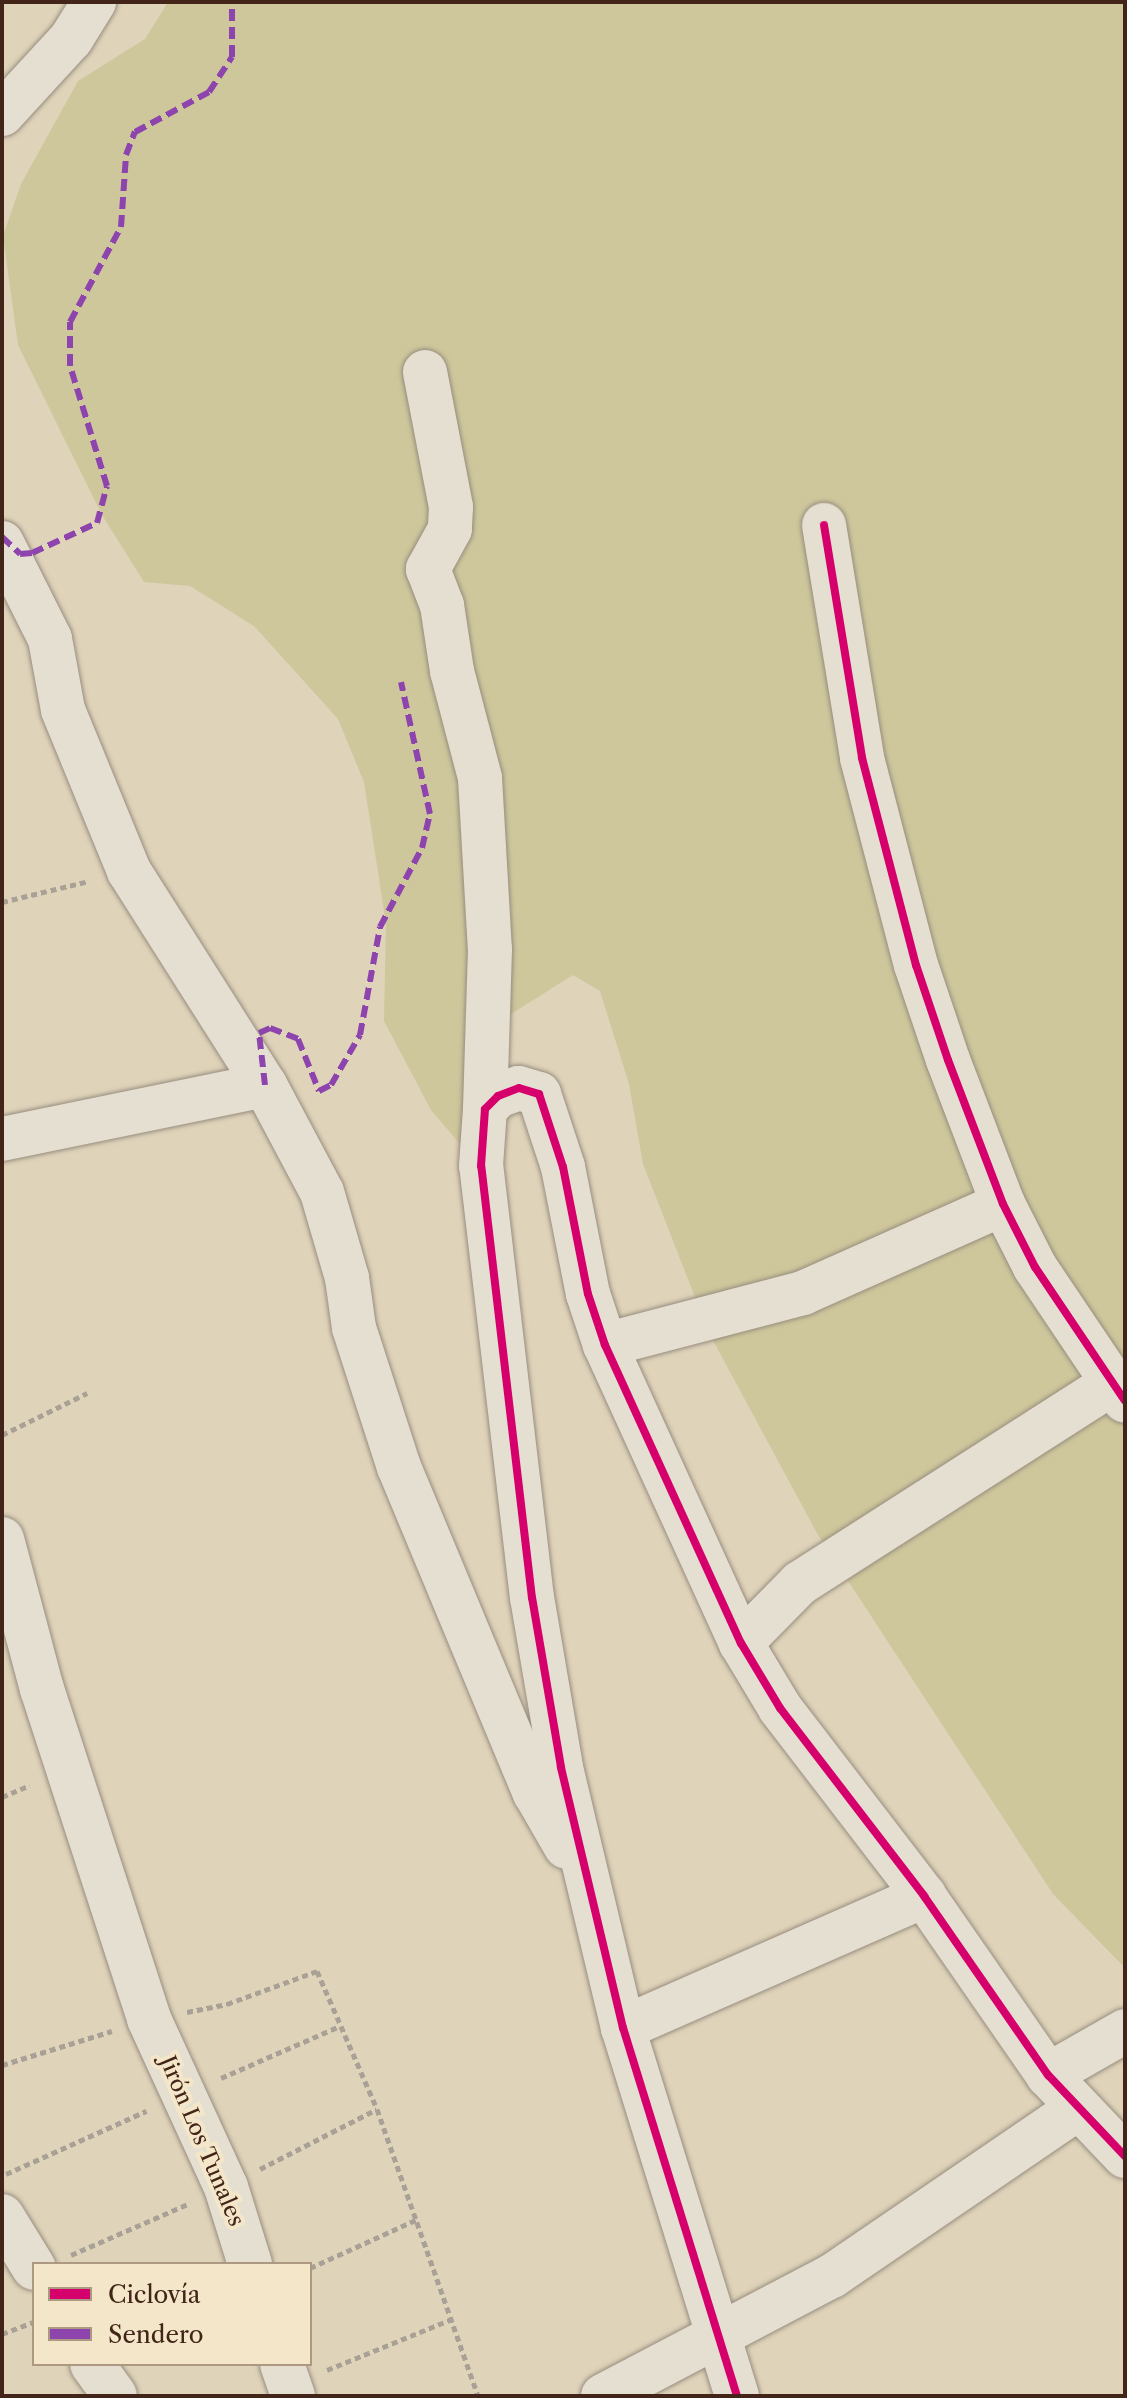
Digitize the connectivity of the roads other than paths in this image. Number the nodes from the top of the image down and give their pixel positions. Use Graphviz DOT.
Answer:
graph roads {
  1 [pos="94,2"];
  2 [pos="2,114"];
  3 [pos="425,372"];
  4 [pos="824,525"];
  5 [pos="2,543"];
  6 [pos="265,1085"];
  7 [pos="485,1109"];
  8 [pos="2,1139"];
  9 [pos="1003,1204"];
  10 [pos="605,1345"];
  11 [pos="1118,1393"];
  12 [pos="2,1539"];
  13 [pos="741,1643"];
  14 [pos="593,1895"];
  15 [pos="924,1896"];
  16 [pos="623,2028"];
  17 [pos="1125,2031"];
  18 [pos="1048,2075"];
  19 [pos="1078,2108"];
  20 [pos="1125,2156"];
  21 [pos="2,2216"];
  22 [pos="249,2262"];
  23 [pos="32,2265"];
  24 [pos="718,2336"];
  25 [pos="93,2366"];
  26 [pos="115,2396"];
  27 [pos="603,2396"];
  28 [pos="737,2396"];
  1 -- 2 [label="street"];
  3 -- 7 [label="street"];
  4 -- 9 [label="street"];
  5 -- 6 [label="street"];
  6 -- 8 [label="street"];
  6 -- 14 [label="street"];
  7 -- 10 [label="street"];
  7 -- 14 [label="street"];
  9 -- 10 [label="street"];
  9 -- 11 [label="street"];
  10 -- 13 [label="street"];
  11 -- 13 [label="street"];
  12 -- 22 [label="street, Jirón Los Tunales"];
  13 -- 15 [label="street"];
  14 -- 16 [label="street"];
  15 -- 16 [label="street"];
  15 -- 18 [label="street"];
  16 -- 24 [label="street"];
  17 -- 18 [label="street"];
  18 -- 19 [label="street"];
  19 -- 20 [label="street"];
  19 -- 24 [label="street"];
  21 -- 23 [label="street"];
  24 -- 27 [label="street"];
  24 -- 28 [label="street"];
  25 -- 26 [label="street"];
}
